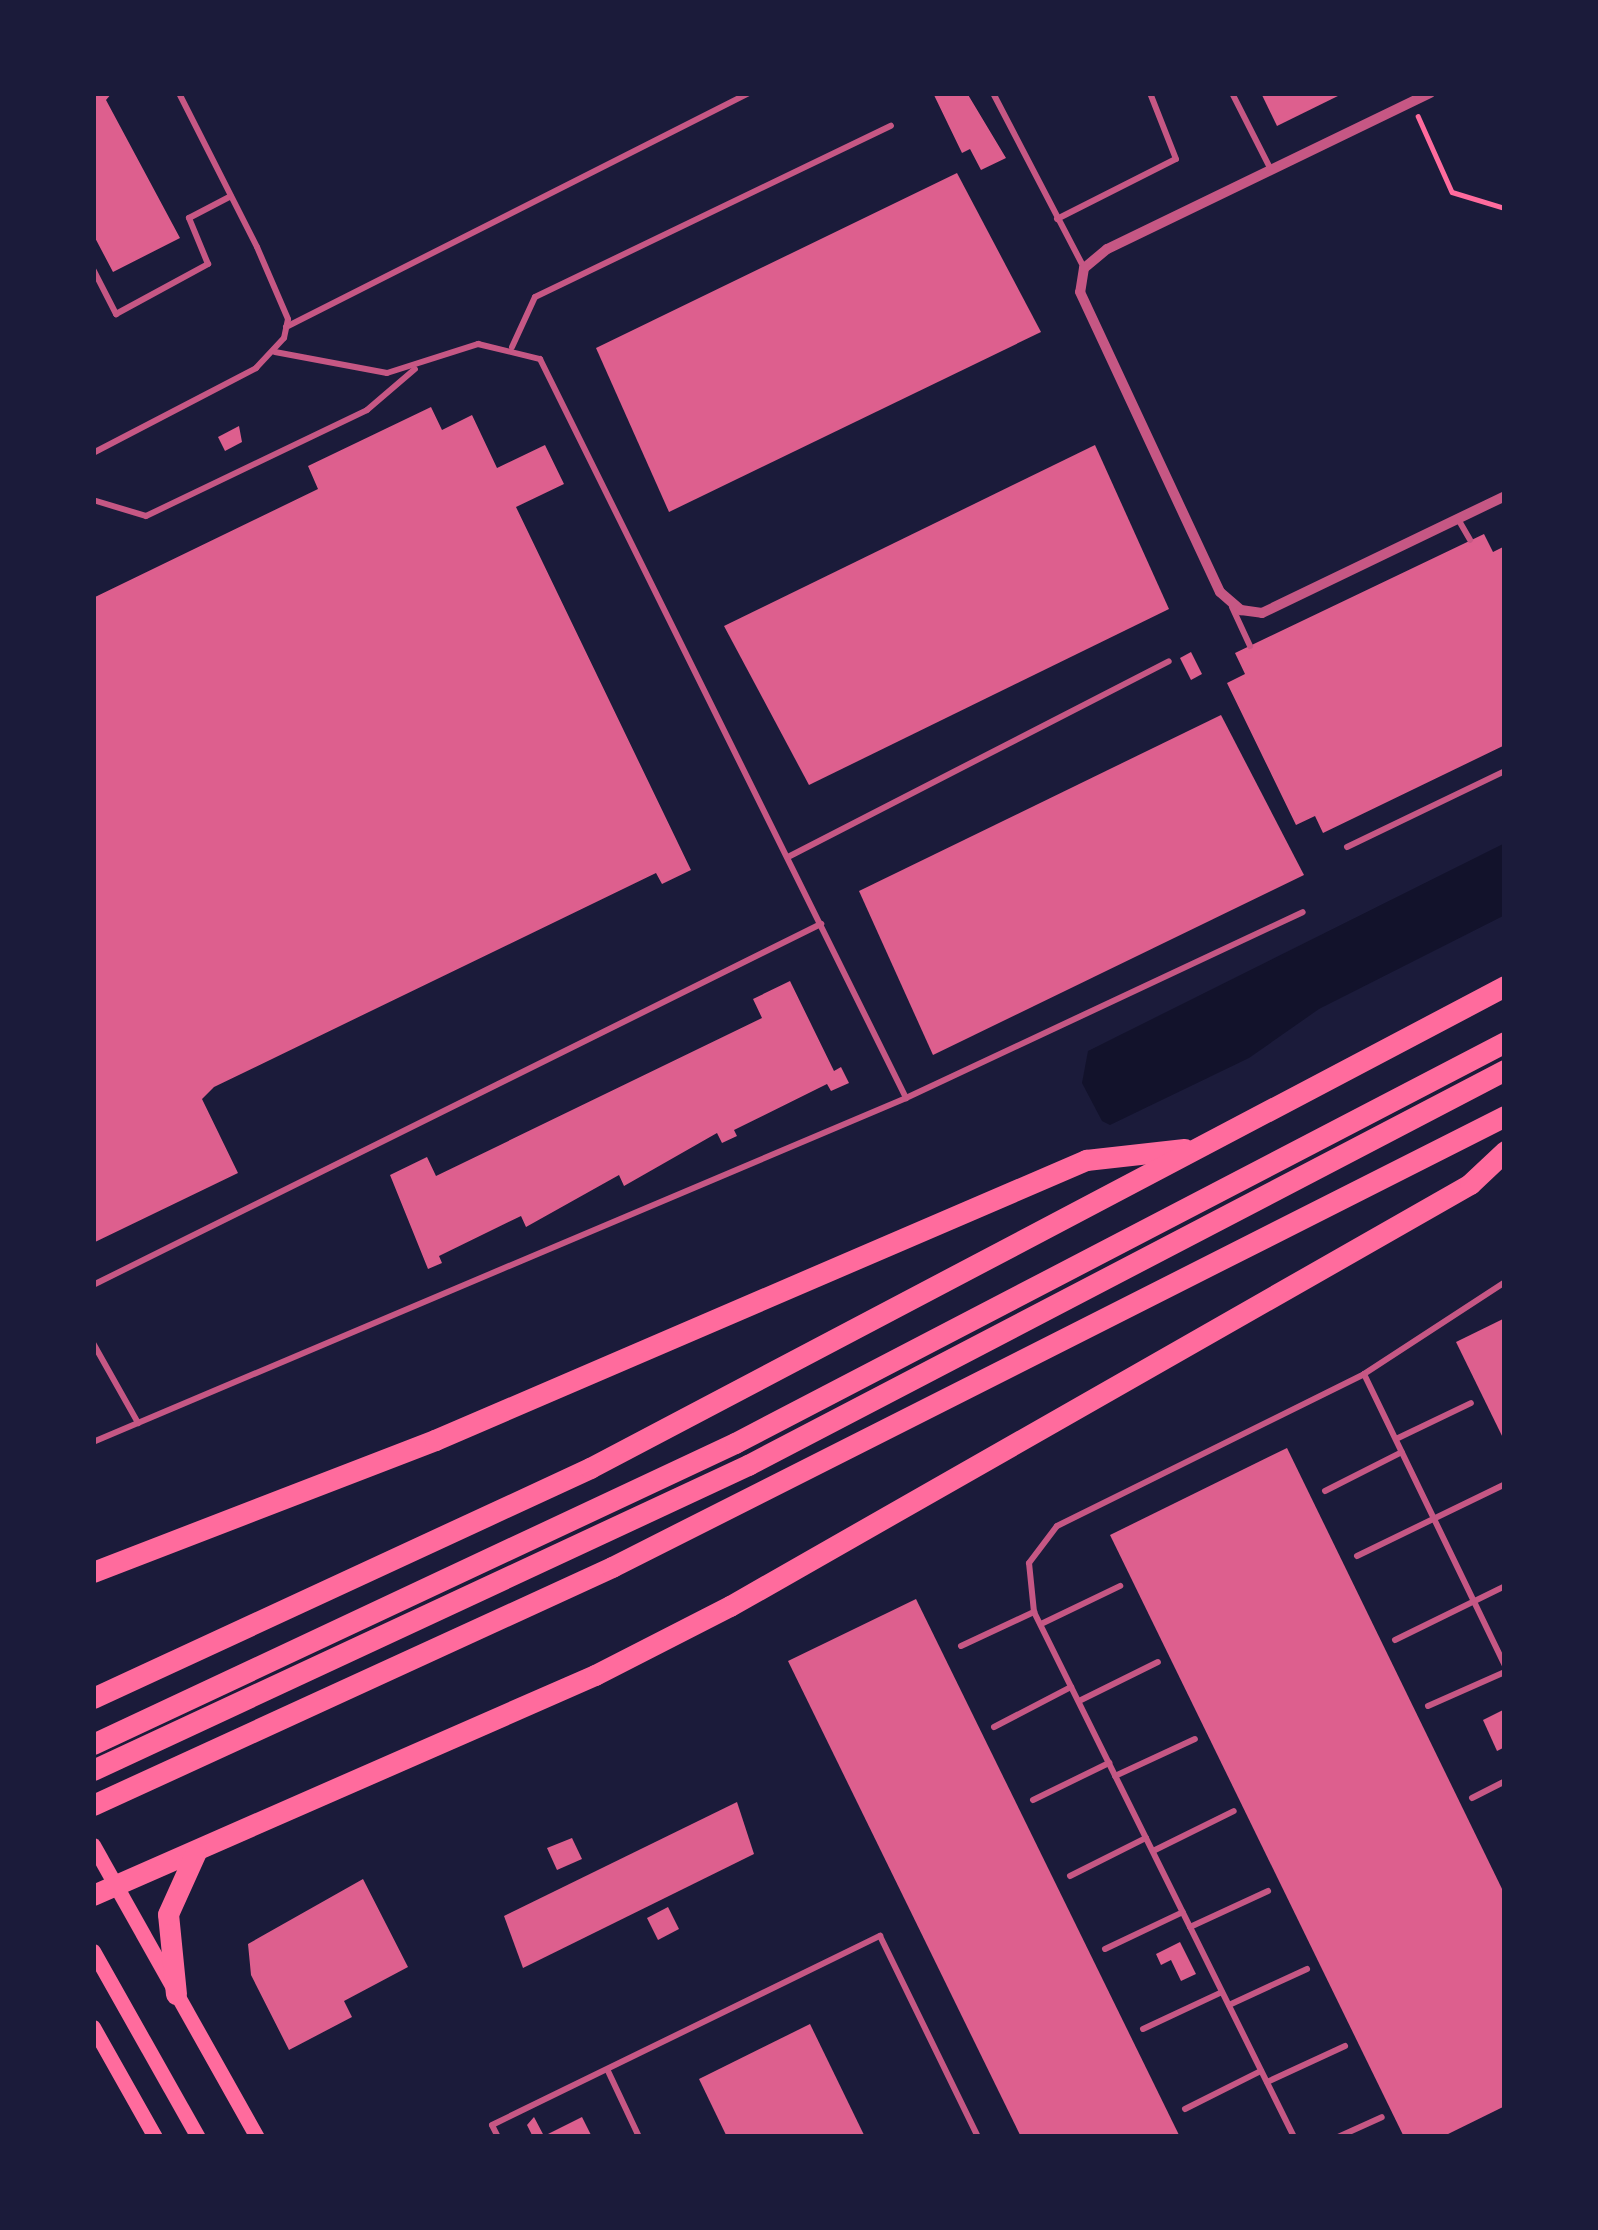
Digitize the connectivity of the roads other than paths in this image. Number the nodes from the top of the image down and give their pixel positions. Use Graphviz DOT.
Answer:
graph roads {
  1 [pos="179,93"];
  2 [pos="749,93"];
  3 [pos="993,93"];
  4 [pos="1150,93"];
  5 [pos="1232,93"];
  6 [pos="1430,93"];
  7 [pos="738,96"];
  8 [pos="891,126"];
  9 [pos="1271,171"];
  10 [pos="231,196"];
  11 [pos="1057,219"];
  12 [pos="93,268"];
  13 [pos="1084,268"];
  14 [pos="286,327"];
  15 [pos="512,347"];
  16 [pos="275,352"];
  17 [pos="418,367"];
  18 [pos="93,453"];
  19 [pos="1505,496"];
  20 [pos="93,500"];
  21 [pos="1458,519"];
  22 [pos="1469,540"];
  23 [pos="1230,604"];
  24 [pos="1250,646"];
  25 [pos="1168,662"];
  26 [pos="1505,771"];
  27 [pos="1347,847"];
  28 [pos="788,857"];
  29 [pos="1303,913"];
  30 [pos="821,924"];
  31 [pos="1505,986"];
  32 [pos="1505,1042"];
  33 [pos="1505,1070"];
  34 [pos="905,1098"];
  35 [pos="1505,1116"];
  36 [pos="1196,1148"];
  37 [pos="1505,1151"];
  38 [pos="1505,1282"];
  39 [pos="93,1285"];
  40 [pos="93,1343"];
  41 [pos="1364,1374"];
  42 [pos="1471,1403"];
  43 [pos="139,1423"];
  44 [pos="1396,1439"];
  45 [pos="93,1442"];
  46 [pos="1402,1452"];
  47 [pos="1505,1484"];
  48 [pos="1325,1491"];
  49 [pos="1434,1518"];
  50 [pos="1357,1556"];
  51 [pos="96,1570"];
  52 [pos="1120,1586"];
  53 [pos="1505,1586"];
  54 [pos="1474,1601"];
  55 [pos="1034,1612"];
  56 [pos="1040,1624"];
  57 [pos="1394,1640"];
  58 [pos="961,1646"];
  59 [pos="1158,1662"];
  60 [pos="1505,1669"];
  61 [pos="1071,1687"];
  62 [pos="93,1698"];
  63 [pos="1078,1701"];
  64 [pos="1428,1706"];
  65 [pos="994,1727"];
  66 [pos="1195,1738"];
  67 [pos="93,1744"];
  68 [pos="1109,1763"];
  69 [pos="98,1768"];
  70 [pos="1115,1776"];
  71 [pos="1505,1781"];
  72 [pos="1472,1798"];
  73 [pos="1033,1800"];
  74 [pos="93,1805"];
  75 [pos="1234,1811"];
  76 [pos="1146,1838"];
  77 [pos="93,1845"];
  78 [pos="200,1848"];
  79 [pos="1153,1851"];
  80 [pos="1070,1876"];
  81 [pos="115,1885"];
  82 [pos="1268,1891"];
  83 [pos="93,1895"];
  84 [pos="1183,1912"];
  85 [pos="1190,1927"];
  86 [pos="1105,1949"];
  87 [pos="93,1951"];
  88 [pos="1307,1969"];
  89 [pos="1222,1992"];
  90 [pos="176,1994"];
  91 [pos="1228,2005"];
  92 [pos="1144,2029"];
  93 [pos="93,2030"];
  94 [pos="1346,2046"];
  95 [pos="608,2071"];
  96 [pos="1261,2071"];
  97 [pos="1267,2082"];
  98 [pos="1185,2109"];
  99 [pos="1382,2117"];
  100 [pos="145,2137"];
  101 [pos="155,2137"];
  102 [pos="199,2137"];
  103 [pos="257,2137"];
  104 [pos="498,2137"];
  105 [pos="639,2137"];
  106 [pos="978,2137"];
  107 [pos="1294,2137"];
  108 [pos="1338,2137"];
  1 -- 10 [label="lane"];
  2 -- 7 [label="lane"];
  3 -- 11 [label="lane"];
  4 -- 11 [label="lane"];
  5 -- 9 [label="lane"];
  6 -- 9 [label="street"];
  7 -- 14 [label="lane"];
  8 -- 15 [label="lane"];
  9 -- 13 [label="street"];
  10 -- 12 [label="lane"];
  10 -- 14 [label="lane"];
  11 -- 13 [label="lane"];
  13 -- 23 [label="street"];
  14 -- 16 [label="lane"];
  15 -- 17 [label="lane"];
  15 -- 28 [label="lane"];
  16 -- 17 [label="lane"];
  16 -- 18 [label="lane"];
  17 -- 20 [label="lane"];
  19 -- 21 [label="street"];
  21 -- 22 [label="lane"];
  21 -- 23 [label="street"];
  23 -- 24 [label="lane"];
  25 -- 28 [label="lane"];
  26 -- 27 [label="lane"];
  28 -- 30 [label="lane"];
  29 -- 34 [label="lane"];
  30 -- 34 [label="lane"];
  30 -- 39 [label="lane"];
  31 -- 36 [label="highway"];
  32 -- 67 [label="highway"];
  33 -- 69 [label="highway"];
  34 -- 43 [label="lane"];
  35 -- 74 [label="highway"];
  36 -- 51 [label="highway"];
  36 -- 62 [label="highway"];
  37 -- 78 [label="highway"];
  38 -- 41 [label="lane"];
  40 -- 43 [label="lane"];
  41 -- 44 [label="lane"];
  41 -- 55 [label="lane"];
  42 -- 44 [label="lane"];
  43 -- 45 [label="lane"];
  44 -- 46 [label="lane"];
  46 -- 48 [label="lane"];
  46 -- 49 [label="lane"];
  47 -- 49 [label="lane"];
  49 -- 50 [label="lane"];
  49 -- 54 [label="lane"];
  52 -- 56 [label="lane"];
  53 -- 54 [label="lane"];
  54 -- 57 [label="lane"];
  54 -- 60 [label="lane"];
  55 -- 56 [label="lane"];
  55 -- 58 [label="lane"];
  56 -- 61 [label="lane"];
  59 -- 63 [label="lane"];
  60 -- 64 [label="lane"];
  61 -- 63 [label="lane"];
  61 -- 65 [label="lane"];
  63 -- 68 [label="lane"];
  66 -- 70 [label="lane"];
  68 -- 70 [label="lane"];
  68 -- 73 [label="lane"];
  70 -- 76 [label="lane"];
  71 -- 72 [label="lane"];
  75 -- 79 [label="lane"];
  76 -- 79 [label="lane"];
  76 -- 80 [label="lane"];
  77 -- 81 [label="main road"];
  78 -- 81 [label="highway"];
  78 -- 90 [label="highway"];
  79 -- 84 [label="lane"];
  81 -- 83 [label="highway"];
  81 -- 90 [label="main road"];
  82 -- 85 [label="lane"];
  84 -- 85 [label="lane"];
  84 -- 86 [label="lane"];
  85 -- 89 [label="lane"];
  87 -- 102 [label="main road"];
  88 -- 91 [label="lane"];
  89 -- 91 [label="lane"];
  89 -- 92 [label="lane"];
  90 -- 103 [label="main road"];
  91 -- 96 [label="lane"];
  93 -- 100 [label="main road"];
  93 -- 101 [label="main road"];
  94 -- 97 [label="lane"];
  95 -- 104 [label="lane"];
  95 -- 105 [label="lane"];
  95 -- 106 [label="lane"];
  96 -- 97 [label="lane"];
  96 -- 98 [label="lane"];
  97 -- 107 [label="lane"];
  99 -- 108 [label="lane"];
}
